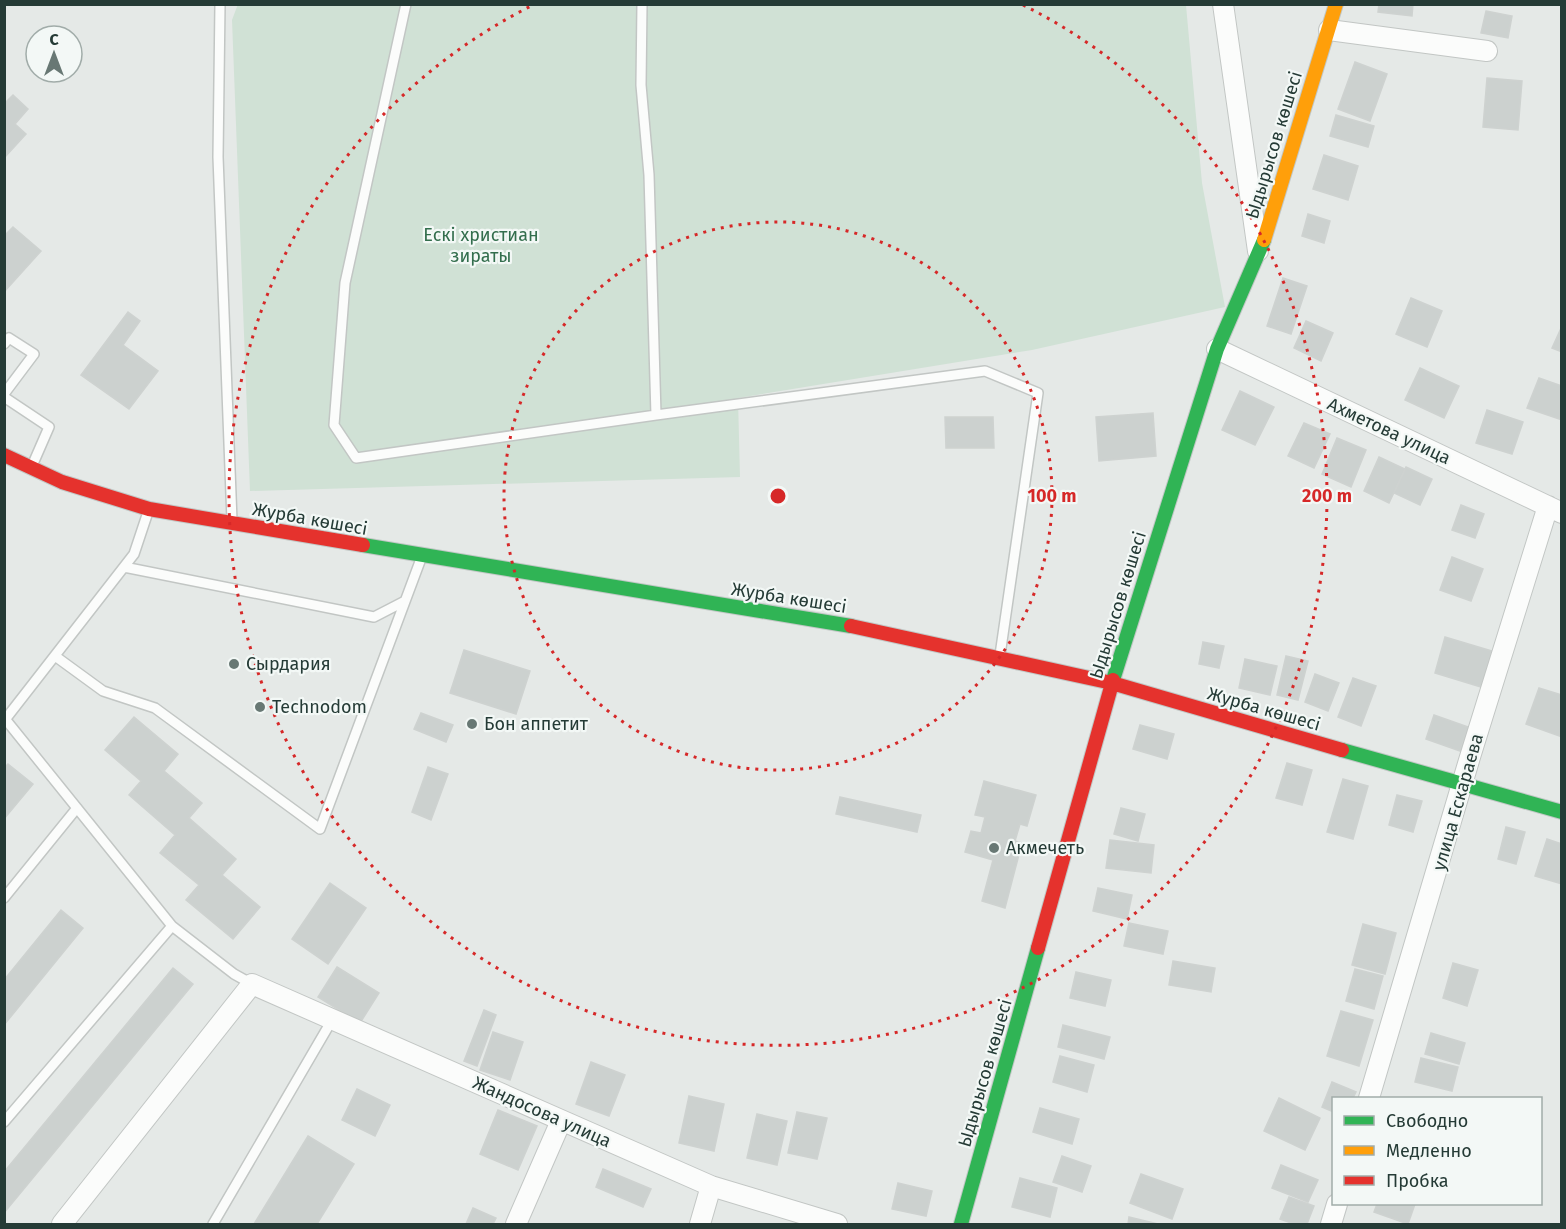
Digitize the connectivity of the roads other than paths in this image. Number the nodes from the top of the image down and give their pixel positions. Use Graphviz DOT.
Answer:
graph roads {
  1 [pos="220,4"];
  2 [pos="406,4"];
  3 [pos="642,4"];
  4 [pos="1223,4"];
  5 [pos="1336,4"];
  6 [pos="1329,30"];
  7 [pos="1487,51"];
  8 [pos="1259,256"];
  9 [pos="4,344"];
  10 [pos="1217,349"];
  11 [pos="4,395"];
  12 [pos="656,415"];
  13 [pos="4,455"];
  14 [pos="31,467"];
  15 [pos="149,508"];
  16 [pos="1555,509"];
  17 [pos="232,524"];
  18 [pos="423,556"];
  19 [pos="124,567"];
  20 [pos="405,601"];
  21 [pos="55,656"];
  22 [pos="1000,657"];
  23 [pos="1112,683"];
  24 [pos="5,720"];
  25 [pos="1463,786"];
  26 [pos="77,808"];
  27 [pos="1562,812"];
  28 [pos="4,898"];
  29 [pos="172,926"];
  30 [pos="252,984"];
  31 [pos="332,1020"];
  32 [pos="1369,1097"];
  33 [pos="561,1121"];
  34 [pos="4,1122"];
  35 [pos="711,1186"];
  36 [pos="1337,1205"];
  37 [pos="62,1224"];
  38 [pos="213,1224"];
  39 [pos="516,1224"];
  40 [pos="700,1224"];
  41 [pos="837,1224"];
  42 [pos="961,1224"];
  43 [pos="1331,1224"];
  1 -- 17 [label="lane"];
  2 -- 12 [label="lane"];
  3 -- 12 [label="lane"];
  4 -- 8 [label="street"];
  5 -- 6 [label="street, Ыдырысов көшесі"];
  6 -- 7 [label="street"];
  6 -- 8 [label="street, Ыдырысов көшесі"];
  8 -- 10 [label="street, Ыдырысов көшесі"];
  9 -- 11 [label="lane"];
  10 -- 16 [label="street, Ахметова улица"];
  10 -- 23 [label="street, Ыдырысов көшесі"];
  11 -- 14 [label="lane"];
  12 -- 22 [label="lane"];
  13 -- 14 [label="street, Журба көшесі"];
  14 -- 15 [label="street, Журба көшесі"];
  15 -- 17 [label="street, Журба көшесі"];
  15 -- 19 [label="lane"];
  16 -- 25 [label="street, улица Ескараева"];
  17 -- 18 [label="street, Журба көшесі"];
  18 -- 20 [label="lane"];
  18 -- 22 [label="street, Журба көшесі"];
  19 -- 20 [label="lane"];
  19 -- 21 [label="lane"];
  20 -- 21 [label="lane"];
  21 -- 24 [label="lane"];
  22 -- 23 [label="street, Журба көшесі"];
  23 -- 25 [label="street, Журба көшесі"];
  23 -- 42 [label="street, Ыдырысов көшесі"];
  24 -- 26 [label="lane"];
  25 -- 27 [label="street, Журба көшесі"];
  25 -- 32 [label="street, улица Ескараева"];
  26 -- 28 [label="lane"];
  26 -- 29 [label="lane"];
  29 -- 30 [label="lane"];
  29 -- 34 [label="lane"];
  30 -- 31 [label="street, Жандосова улица"];
  30 -- 37 [label="street"];
  31 -- 33 [label="street, Жандосова улица"];
  31 -- 38 [label="lane"];
  33 -- 35 [label="street, Жандосова улица"];
  33 -- 39 [label="street"];
  35 -- 40 [label="street"];
  35 -- 41 [label="street, Жандосова улица"];
  36 -- 43 [label="street"];
}
